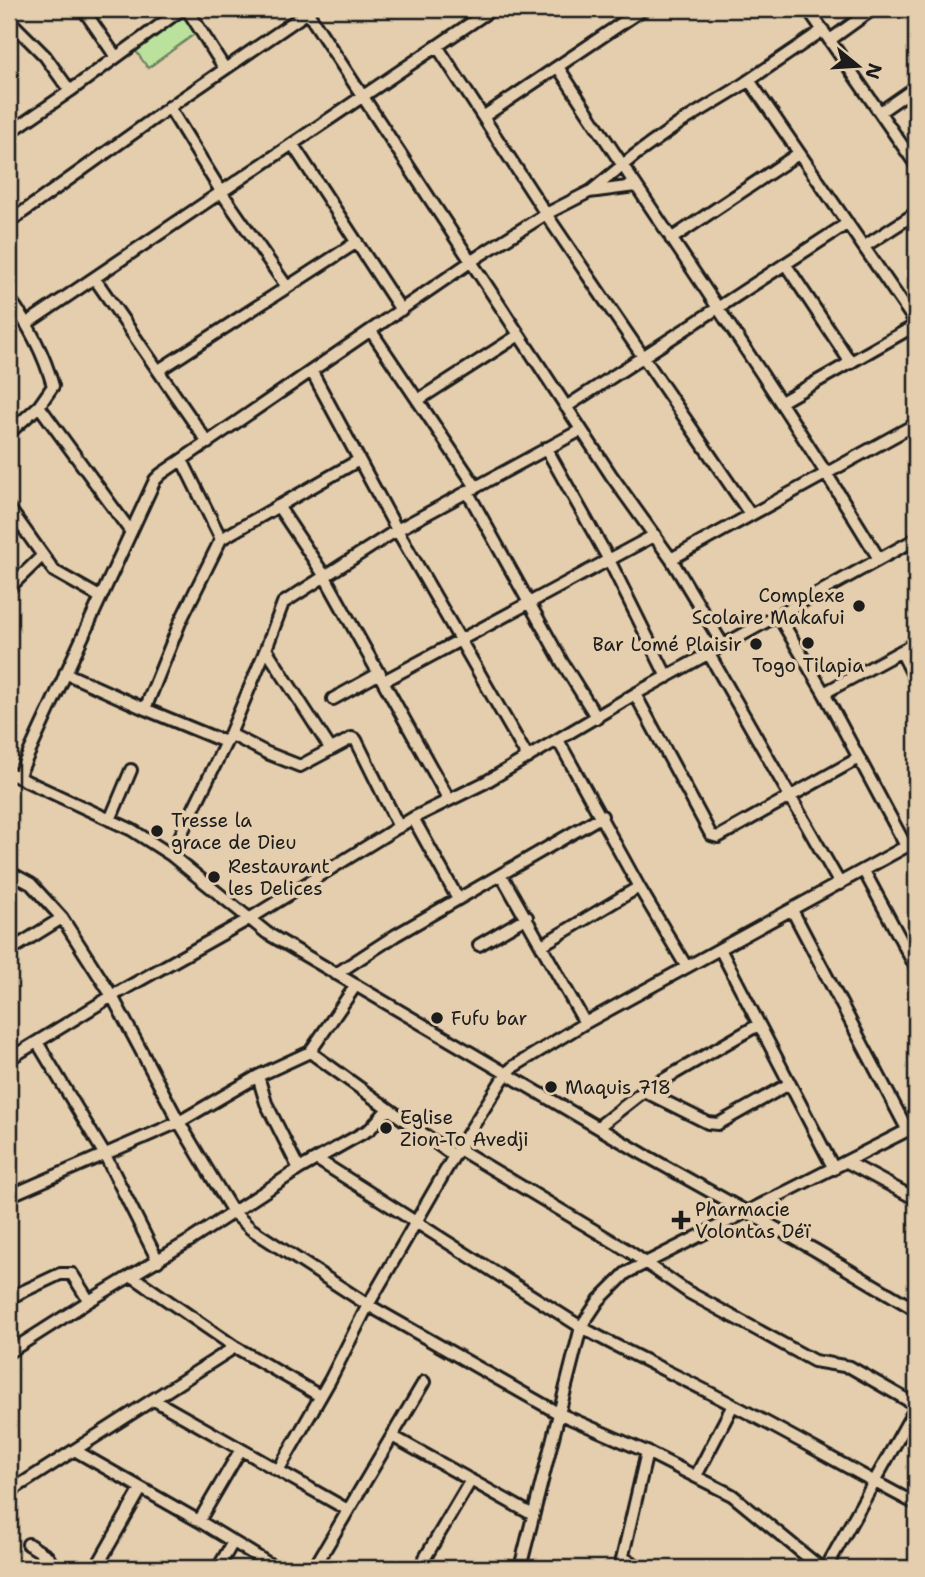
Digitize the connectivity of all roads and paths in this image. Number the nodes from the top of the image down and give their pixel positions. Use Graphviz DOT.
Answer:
graph roads {
  1 [pos="14,9"];
  2 [pos="83,9"];
  3 [pos="184,9"];
  4 [pos="492,9"];
  5 [pos="643,9"];
  6 [pos="808,9"];
  7 [pos="873,9"];
  8 [pos="311,11"];
  9 [pos="9,18"];
  10 [pos="823,30"];
  11 [pos="830,40"];
  12 [pos="437,46"];
  13 [pos="116,57"];
  14 [pos="558,66"];
  15 [pos="225,69"];
  16 [pos="749,80"];
  17 [pos="916,86"];
  18 [pos="70,92"];
  19 [pos="363,97"];
  20 [pos="169,107"];
  21 [pos="880,112"];
  22 [pos="483,117"];
  23 [pos="9,133"];
  24 [pos="293,145"];
  25 [pos="799,153"];
  26 [pos="916,164"];
  27 [pos="622,166"];
  28 [pos="635,186"];
  29 [pos="589,192"];
  30 [pos="222,193"];
  31 [pos="916,213"];
  32 [pos="546,214"];
  33 [pos="9,222"];
  34 [pos="848,223"];
  35 [pos="671,239"];
  36 [pos="357,242"];
  37 [pos="865,246"];
  38 [pos="471,261"];
  39 [pos="786,265"];
  40 [pos="95,279"];
  41 [pos="287,287"];
  42 [pos="9,298"];
  43 [pos="720,308"];
  44 [pos="401,310"];
  45 [pos="20,313"];
  46 [pos="9,322"];
  47 [pos="26,324"];
  48 [pos="916,324"];
  49 [pos="371,331"];
  50 [pos="519,335"];
  51 [pos="645,357"];
  52 [pos="851,363"];
  53 [pos="159,370"];
  54 [pos="312,372"];
  55 [pos="418,400"];
  56 [pos="781,402"];
  57 [pos="39,406"];
  58 [pos="566,407"];
  59 [pos="916,424"];
  60 [pos="582,429"];
  61 [pos="9,433"];
  62 [pos="208,443"];
  63 [pos="546,448"];
  64 [pos="182,460"];
  65 [pos="359,460"];
  66 [pos="828,474"];
  67 [pos="471,489"];
  68 [pos="278,506"];
  69 [pos="9,508"];
  70 [pos="750,514"];
  71 [pos="397,530"];
  72 [pos="131,532"];
  73 [pos="655,535"];
  74 [pos="916,539"];
  75 [pos="221,540"];
  76 [pos="42,556"];
  77 [pos="671,559"];
  78 [pos="879,559"];
  79 [pos="608,560"];
  80 [pos="324,575"];
  81 [pos="9,588"];
  82 [pos="100,597"];
  83 [pos="529,602"];
  84 [pos="778,615"];
  85 [pos="461,640"];
  86 [pos="916,643"];
  87 [pos="723,645"];
  88 [pos="266,649"];
  89 [pos="901,651"];
  90 [pos="709,654"];
  91 [pos="65,673"];
  92 [pos="382,677"];
  93 [pos="667,677"];
  94 [pos="916,681"];
  95 [pos="824,693"];
  96 [pos="635,694"];
  97 [pos="333,699"];
  98 [pos="145,709"];
  99 [pos="597,718"];
  100 [pos="228,738"];
  101 [pos="558,740"];
  102 [pos="330,748"];
  103 [pos="528,758"];
  104 [pos="859,758"];
  105 [pos="131,770"];
  106 [pos="13,775"];
  107 [pos="789,796"];
  108 [pos="449,800"];
  109 [pos="602,816"];
  110 [pos="412,818"];
  111 [pos="110,820"];
  112 [pos="399,827"];
  113 [pos="911,844"];
  114 [pos="171,855"];
  115 [pos="864,871"];
  116 [pos="9,872"];
  117 [pos="502,876"];
  118 [pos="839,884"];
  119 [pos="639,887"];
  120 [pos="458,899"];
  121 [pos="792,910"];
  122 [pos="527,917"];
  123 [pos="62,918"];
  124 [pos="249,919"];
  125 [pos="542,945"];
  126 [pos="479,946"];
  127 [pos="720,949"];
  128 [pos="9,951"];
  129 [pos="686,966"];
  130 [pos="916,968"];
  131 [pos="337,974"];
  132 [pos="356,985"];
  133 [pos="112,996"];
  134 [pos="585,1023"];
  135 [pos="758,1025"];
  136 [pos="37,1042"];
  137 [pos="310,1052"];
  138 [pos="9,1059"];
  139 [pos="507,1073"];
  140 [pos="258,1076"];
  141 [pos="789,1084"];
  142 [pos="644,1091"];
  143 [pos="387,1110"];
  144 [pos="179,1122"];
  145 [pos="598,1127"];
  146 [pos="912,1129"];
  147 [pos="456,1153"];
  148 [pos="105,1155"];
  149 [pos="318,1160"];
  150 [pos="847,1162"];
  151 [pos="834,1168"];
  152 [pos="299,1170"];
  153 [pos="9,1196"];
  154 [pos="916,1199"];
  155 [pos="233,1212"];
  156 [pos="749,1212"];
  157 [pos="416,1224"];
  158 [pos="158,1261"];
  159 [pos="644,1263"];
  160 [pos="132,1276"];
  161 [pos="9,1298"];
  162 [pos="89,1301"];
  163 [pos="368,1305"];
  164 [pos="916,1310"];
  165 [pos="582,1327"];
  166 [pos="235,1347"];
  167 [pos="9,1352"];
  168 [pos="424,1382"];
  169 [pos="320,1396"];
  170 [pos="154,1400"];
  171 [pos="733,1405"];
  172 [pos="916,1406"];
  173 [pos="558,1413"];
  174 [pos="392,1436"];
  175 [pos="241,1448"];
  176 [pos="76,1451"];
  177 [pos="647,1452"];
  178 [pos="279,1469"];
  179 [pos="696,1475"];
  180 [pos="471,1480"];
  181 [pos="873,1482"];
  182 [pos="141,1489"];
  183 [pos="9,1492"];
  184 [pos="916,1504"];
  185 [pos="348,1510"];
  186 [pos="533,1515"];
  187 [pos="199,1521"];
  188 [pos="233,1542"];
  189 [pos="28,1544"];
  190 [pos="622,1563"];
  191 [pos="55,1568"];
  192 [pos="96,1568"];
  193 [pos="218,1568"];
  194 [pos="276,1568"];
  195 [pos="314,1568"];
  196 [pos="419,1568"];
  197 [pos="520,1568"];
  198 [pos="642,1568"];
  199 [pos="823,1568"];
  1 -- 9 [label="street"];
  2 -- 13 [label="street"];
  3 -- 13 [label="street"];
  3 -- 15 [label="street"];
  4 -- 12 [label="street"];
  5 -- 14 [label="street"];
  6 -- 10 [label="street"];
  7 -- 11 [label="street"];
  8 -- 15 [label="street"];
  8 -- 19 [label="street"];
  9 -- 18 [label="street"];
  10 -- 11 [label="street"];
  10 -- 16 [label="street"];
  11 -- 21 [label="street"];
  12 -- 19 [label="street"];
  12 -- 22 [label="street"];
  13 -- 18 [label="street"];
  14 -- 22 [label="street"];
  14 -- 27 [label="street"];
  15 -- 20 [label="street"];
  16 -- 25 [label="street"];
  16 -- 27 [label="street"];
  17 -- 21 [label="street"];
  18 -- 23 [label="street"];
  19 -- 24 [label="street"];
  19 -- 38 [label="street"];
  20 -- 30 [label="street"];
  20 -- 33 [label="street"];
  21 -- 26 [label="street"];
  22 -- 32 [label="street"];
  24 -- 30 [label="street"];
  24 -- 36 [label="street"];
  25 -- 34 [label="street"];
  25 -- 35 [label="street"];
  27 -- 28 [label="street"];
  27 -- 29 [label="street"];
  28 -- 29 [label="street"];
  28 -- 35 [label="street"];
  29 -- 32 [label="street"];
  30 -- 40 [label="street"];
  30 -- 41 [label="street"];
  31 -- 37 [label="street"];
  32 -- 38 [label="street"];
  32 -- 51 [label="street"];
  34 -- 37 [label="street"];
  34 -- 39 [label="street"];
  35 -- 43 [label="street"];
  36 -- 41 [label="street"];
  36 -- 44 [label="street"];
  37 -- 48 [label="street"];
  38 -- 44 [label="street"];
  38 -- 50 [label="street"];
  39 -- 43 [label="street"];
  39 -- 52 [label="street"];
  40 -- 47 [label="street"];
  40 -- 53 [label="street"];
  41 -- 53 [label="street"];
  42 -- 45 [label="street"];
  43 -- 51 [label="street"];
  43 -- 56 [label="street"];
  44 -- 49 [label="street"];
  45 -- 46 [label="street"];
  45 -- 47 [label="street"];
  47 -- 57 [label="street"];
  48 -- 52 [label="street"];
  49 -- 54 [label="street"];
  49 -- 55 [label="street"];
  50 -- 55 [label="street"];
  50 -- 58 [label="street"];
  51 -- 58 [label="street"];
  51 -- 70 [label="street"];
  52 -- 56 [label="street"];
  53 -- 62 [label="street"];
  54 -- 62 [label="street"];
  54 -- 65 [label="street"];
  55 -- 67 [label="street"];
  56 -- 66 [label="street"];
  57 -- 61 [label="street"];
  57 -- 72 [label="street"];
  58 -- 60 [label="street"];
  59 -- 66 [label="street"];
  60 -- 63 [label="street"];
  60 -- 73 [label="street"];
  62 -- 64 [label="street"];
  63 -- 67 [label="street"];
  63 -- 79 [label="street"];
  64 -- 72 [label="street"];
  64 -- 75 [label="street"];
  65 -- 68 [label="street"];
  65 -- 71 [label="street"];
  66 -- 70 [label="street"];
  66 -- 78 [label="street"];
  67 -- 71 [label="street"];
  67 -- 83 [label="street"];
  68 -- 75 [label="street"];
  68 -- 80 [label="street"];
  69 -- 76 [label="street"];
  70 -- 77 [label="street"];
  71 -- 80 [label="street"];
  71 -- 85 [label="street"];
  72 -- 82 [label="street"];
  73 -- 77 [label="street"];
  73 -- 79 [label="street"];
  74 -- 78 [label="street"];
  75 -- 98 [label="street"];
  76 -- 81 [label="street"];
  76 -- 82 [label="street"];
  77 -- 87 [label="street"];
  78 -- 84 [label="street"];
  79 -- 83 [label="street"];
  79 -- 93 [label="street"];
  80 -- 88 [label="street"];
  80 -- 92 [label="street"];
  82 -- 91 [label="street"];
  83 -- 85 [label="street"];
  83 -- 99 [label="street"];
  84 -- 87 [label="street"];
  84 -- 95 [label="street"];
  85 -- 92 [label="street"];
  85 -- 103 [label="street"];
  86 -- 89 [label="street"];
  87 -- 90 [label="street"];
  88 -- 100 [label="street"];
  88 -- 102 [label="street"];
  89 -- 94 [label="street"];
  89 -- 95 [label="street"];
  90 -- 93 [label="street"];
  90 -- 107 [label="street"];
  91 -- 98 [label="street"];
  91 -- 106 [label="street"];
  92 -- 97 [label="street"];
  92 -- 108 [label="street"];
  93 -- 96 [label="street"];
  95 -- 104 [label="street"];
  96 -- 99 [label="street"];
  96 -- 107 [label="street"];
  98 -- 100 [label="street"];
  99 -- 101 [label="street"];
  100 -- 102 [label="street"];
  100 -- 114 [label="street"];
  101 -- 103 [label="street"];
  101 -- 109 [label="street"];
  102 -- 112 [label="street"];
  103 -- 108 [label="street"];
  104 -- 107 [label="street"];
  104 -- 113 [label="street"];
  105 -- 111 [label="street"];
  106 -- 111 [label="street"];
  107 -- 118 [label="street"];
  108 -- 110 [label="street"];
  109 -- 117 [label="street"];
  109 -- 119 [label="street"];
  110 -- 112 [label="street"];
  110 -- 120 [label="street"];
  111 -- 114 [label="street"];
  112 -- 124 [label="street"];
  113 -- 115 [label="street"];
  114 -- 124 [label="street"];
  115 -- 118 [label="street"];
  115 -- 130 [label="street"];
  116 -- 123 [label="street"];
  117 -- 120 [label="street"];
  117 -- 122 [label="street"];
  118 -- 121 [label="street"];
  119 -- 125 [label="street"];
  119 -- 129 [label="street"];
  120 -- 131 [label="street"];
  121 -- 127 [label="street"];
  121 -- 146 [label="street"];
  122 -- 125 [label="street"];
  122 -- 126 [label="street"];
  123 -- 128 [label="street"];
  123 -- 133 [label="street"];
  124 -- 131 [label="street"];
  124 -- 133 [label="street"];
  125 -- 134 [label="street"];
  127 -- 129 [label="street"];
  127 -- 135 [label="street"];
  129 -- 134 [label="street"];
  131 -- 132 [label="street"];
  132 -- 137 [label="street"];
  132 -- 139 [label="street"];
  133 -- 136 [label="street"];
  133 -- 144 [label="street"];
  134 -- 139 [label="street"];
  135 -- 141 [label="street"];
  135 -- 142 [label="street"];
  136 -- 138 [label="street"];
  136 -- 148 [label="street"];
  137 -- 140 [label="street"];
  137 -- 143 [label="street"];
  139 -- 145 [label="street"];
  139 -- 147 [label="street"];
  140 -- 144 [label="street"];
  140 -- 152 [label="street"];
  141 -- 142 [label="street"];
  141 -- 151 [label="street"];
  142 -- 145 [label="street"];
  143 -- 147 [label="street"];
  143 -- 149 [label="street"];
  144 -- 148 [label="street"];
  144 -- 155 [label="street"];
  145 -- 156 [label="street"];
  146 -- 150 [label="street"];
  147 -- 157 [label="street"];
  147 -- 159 [label="street"];
  148 -- 153 [label="street"];
  148 -- 158 [label="street"];
  149 -- 152 [label="street"];
  149 -- 157 [label="street"];
  150 -- 151 [label="street"];
  150 -- 154 [label="street"];
  151 -- 156 [label="street"];
  152 -- 155 [label="street"];
  155 -- 158 [label="street"];
  155 -- 163 [label="street"];
  156 -- 159 [label="street"];
  156 -- 164 [label="street"];
  157 -- 163 [label="street"];
  157 -- 165 [label="street"];
  158 -- 160 [label="street"];
  159 -- 165 [label="street"];
  159 -- 172 [label="street"];
  160 -- 162 [label="street"];
  160 -- 166 [label="street"];
  161 -- 162 [label="street"];
  162 -- 167 [label="street"];
  163 -- 169 [label="street"];
  163 -- 173 [label="street"];
  165 -- 171 [label="street"];
  165 -- 173 [label="street"];
  166 -- 169 [label="street"];
  166 -- 170 [label="street"];
  168 -- 174 [label="street"];
  169 -- 178 [label="street"];
  170 -- 175 [label="street"];
  170 -- 176 [label="street"];
  171 -- 179 [label="street"];
  171 -- 181 [label="street"];
  172 -- 181 [label="street"];
  173 -- 177 [label="street"];
  173 -- 186 [label="street"];
  174 -- 180 [label="street"];
  174 -- 185 [label="street"];
  175 -- 178 [label="street"];
  175 -- 187 [label="street"];
  176 -- 182 [label="street"];
  176 -- 183 [label="street"];
  177 -- 179 [label="street"];
  177 -- 190 [label="street"];
  178 -- 185 [label="street"];
  179 -- 199 [label="street"];
  180 -- 186 [label="street"];
  180 -- 196 [label="street"];
  181 -- 184 [label="street"];
  181 -- 199 [label="street"];
  182 -- 187 [label="street"];
  182 -- 192 [label="street"];
  185 -- 195 [label="street"];
  186 -- 197 [label="street"];
  187 -- 188 [label="street"];
  188 -- 193 [label="street"];
  188 -- 194 [label="street"];
  189 -- 191 [label="street"];
  190 -- 198 [label="street"];
}
